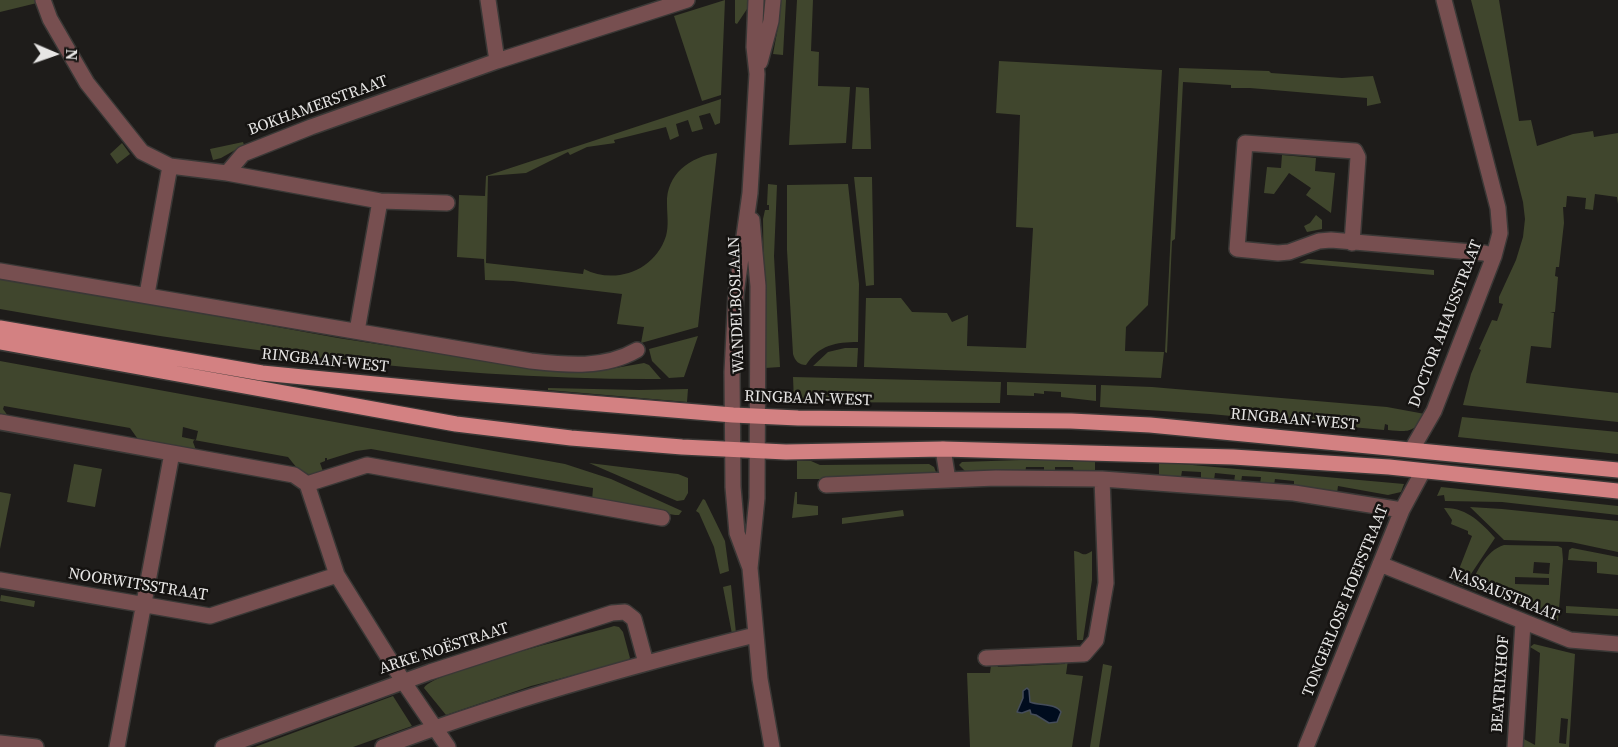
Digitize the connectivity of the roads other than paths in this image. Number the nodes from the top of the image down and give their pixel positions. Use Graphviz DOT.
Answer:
graph roads {
  1 [pos="43,0"];
  2 [pos="489,0"];
  3 [pos="687,0"];
  4 [pos="756,0"];
  5 [pos="773,0"];
  6 [pos="1444,0"];
  7 [pos="497,61"];
  8 [pos="757,74"];
  9 [pos="170,166"];
  10 [pos="227,173"];
  11 [pos="750,193"];
  12 [pos="380,201"];
  13 [pos="447,203"];
  14 [pos="1352,243"];
  15 [pos="1494,256"];
  16 [pos="0,271"];
  17 [pos="147,294"];
  18 [pos="0,328"];
  19 [pos="357,332"];
  20 [pos="0,342"];
  21 [pos="637,350"];
  22 [pos="732,415"];
  23 [pos="757,416"];
  24 [pos="0,422"];
  25 [pos="1412,448"];
  26 [pos="733,449"];
  27 [pos="943,450"];
  28 [pos="757,451"];
  29 [pos="172,453"];
  30 [pos="1618,470"];
  31 [pos="1423,471"];
  32 [pos="1102,479"];
  33 [pos="948,480"];
  34 [pos="307,484"];
  35 [pos="826,485"];
  36 [pos="1618,491"];
  37 [pos="1402,510"];
  38 [pos="662,518"];
  39 [pos="1380,564"];
  40 [pos="750,568"];
  41 [pos="337,575"];
  42 [pos="0,580"];
  43 [pos="144,604"];
  44 [pos="1523,623"];
  45 [pos="755,635"];
  46 [pos="1618,644"];
  47 [pos="986,658"];
  48 [pos="646,663"];
  49 [pos="403,681"];
  50 [pos="435,727"];
  51 [pos="0,744"];
  52 [pos="36,747"];
  53 [pos="117,747"];
  54 [pos="223,747"];
  55 [pos="383,747"];
  56 [pos="448,747"];
  57 [pos="772,747"];
  58 [pos="1306,747"];
  59 [pos="1515,747"];
  1 -- 9 [label="street"];
  2 -- 7 [label="street"];
  3 -- 7 [label="street, BOKHAMERSTRAAT"];
  4 -- 8 [label="street, WANDELBOSLAAN"];
  5 -- 8 [label="street, WANDELBOSLAAN"];
  6 -- 15 [label="street, DOCTOR AHAUSSTRAAT"];
  7 -- 10 [label="street, BOKHAMERSTRAAT"];
  8 -- 11 [label="street, WANDELBOSLAAN"];
  9 -- 10 [label="street"];
  9 -- 17 [label="street"];
  10 -- 12 [label="street"];
  11 -- 22 [label="street, WANDELBOSLAAN"];
  11 -- 23 [label="street, WANDELBOSLAAN"];
  12 -- 13 [label="street"];
  12 -- 19 [label="street"];
  14 -- 14 [label="street"];
  14 -- 15 [label="street"];
  15 -- 25 [label="street, DOCTOR AHAUSSTRAAT"];
  16 -- 17 [label="street, RINGBAAN-WEST"];
  17 -- 19 [label="street, RINGBAAN-WEST"];
  18 -- 22 [label="main road, RINGBAAN-WEST"];
  19 -- 21 [label="street, RINGBAAN-WEST"];
  20 -- 26 [label="main road"];
  22 -- 23 [label="main road, RINGBAAN-WEST"];
  22 -- 26 [label="street, WANDELBOSLAAN"];
  23 -- 25 [label="main road, RINGBAAN-WEST"];
  23 -- 28 [label="street, WANDELBOSLAAN"];
  24 -- 29 [label="street"];
  25 -- 30 [label="main road, RINGBAAN-WEST"];
  26 -- 28 [label="main road"];
  26 -- 40 [label="street, WANDELBOSLAAN"];
  27 -- 28 [label="main road"];
  27 -- 31 [label="main road"];
  27 -- 33 [label="street"];
  28 -- 40 [label="street, WANDELBOSLAAN"];
  29 -- 34 [label="street"];
  29 -- 43 [label="street"];
  31 -- 36 [label="main road"];
  31 -- 37 [label="street, TONGERLOSE HOEFSTRAAT"];
  32 -- 33 [label="street"];
  32 -- 37 [label="street"];
  32 -- 47 [label="street"];
  33 -- 35 [label="street"];
  34 -- 38 [label="street"];
  34 -- 41 [label="street"];
  37 -- 39 [label="street, TONGERLOSE HOEFSTRAAT"];
  39 -- 44 [label="street, NASSAUSTRAAT"];
  39 -- 58 [label="street, TONGERLOSE HOEFSTRAAT"];
  40 -- 45 [label="street"];
  41 -- 43 [label="street, NOORWITSSTRAAT"];
  41 -- 49 [label="street"];
  42 -- 43 [label="street, NOORWITSSTRAAT"];
  43 -- 53 [label="street"];
  44 -- 46 [label="street, NASSAUSTRAAT"];
  44 -- 59 [label="street, BEATRIXHOF"];
  45 -- 48 [label="street"];
  45 -- 57 [label="street"];
  48 -- 49 [label="street, ARKE NOËSTRAAT"];
  48 -- 50 [label="street"];
  49 -- 50 [label="street"];
  49 -- 54 [label="street, ARKE NOËSTRAAT"];
  50 -- 55 [label="street"];
  50 -- 56 [label="street"];
  51 -- 52 [label="street"];
}
